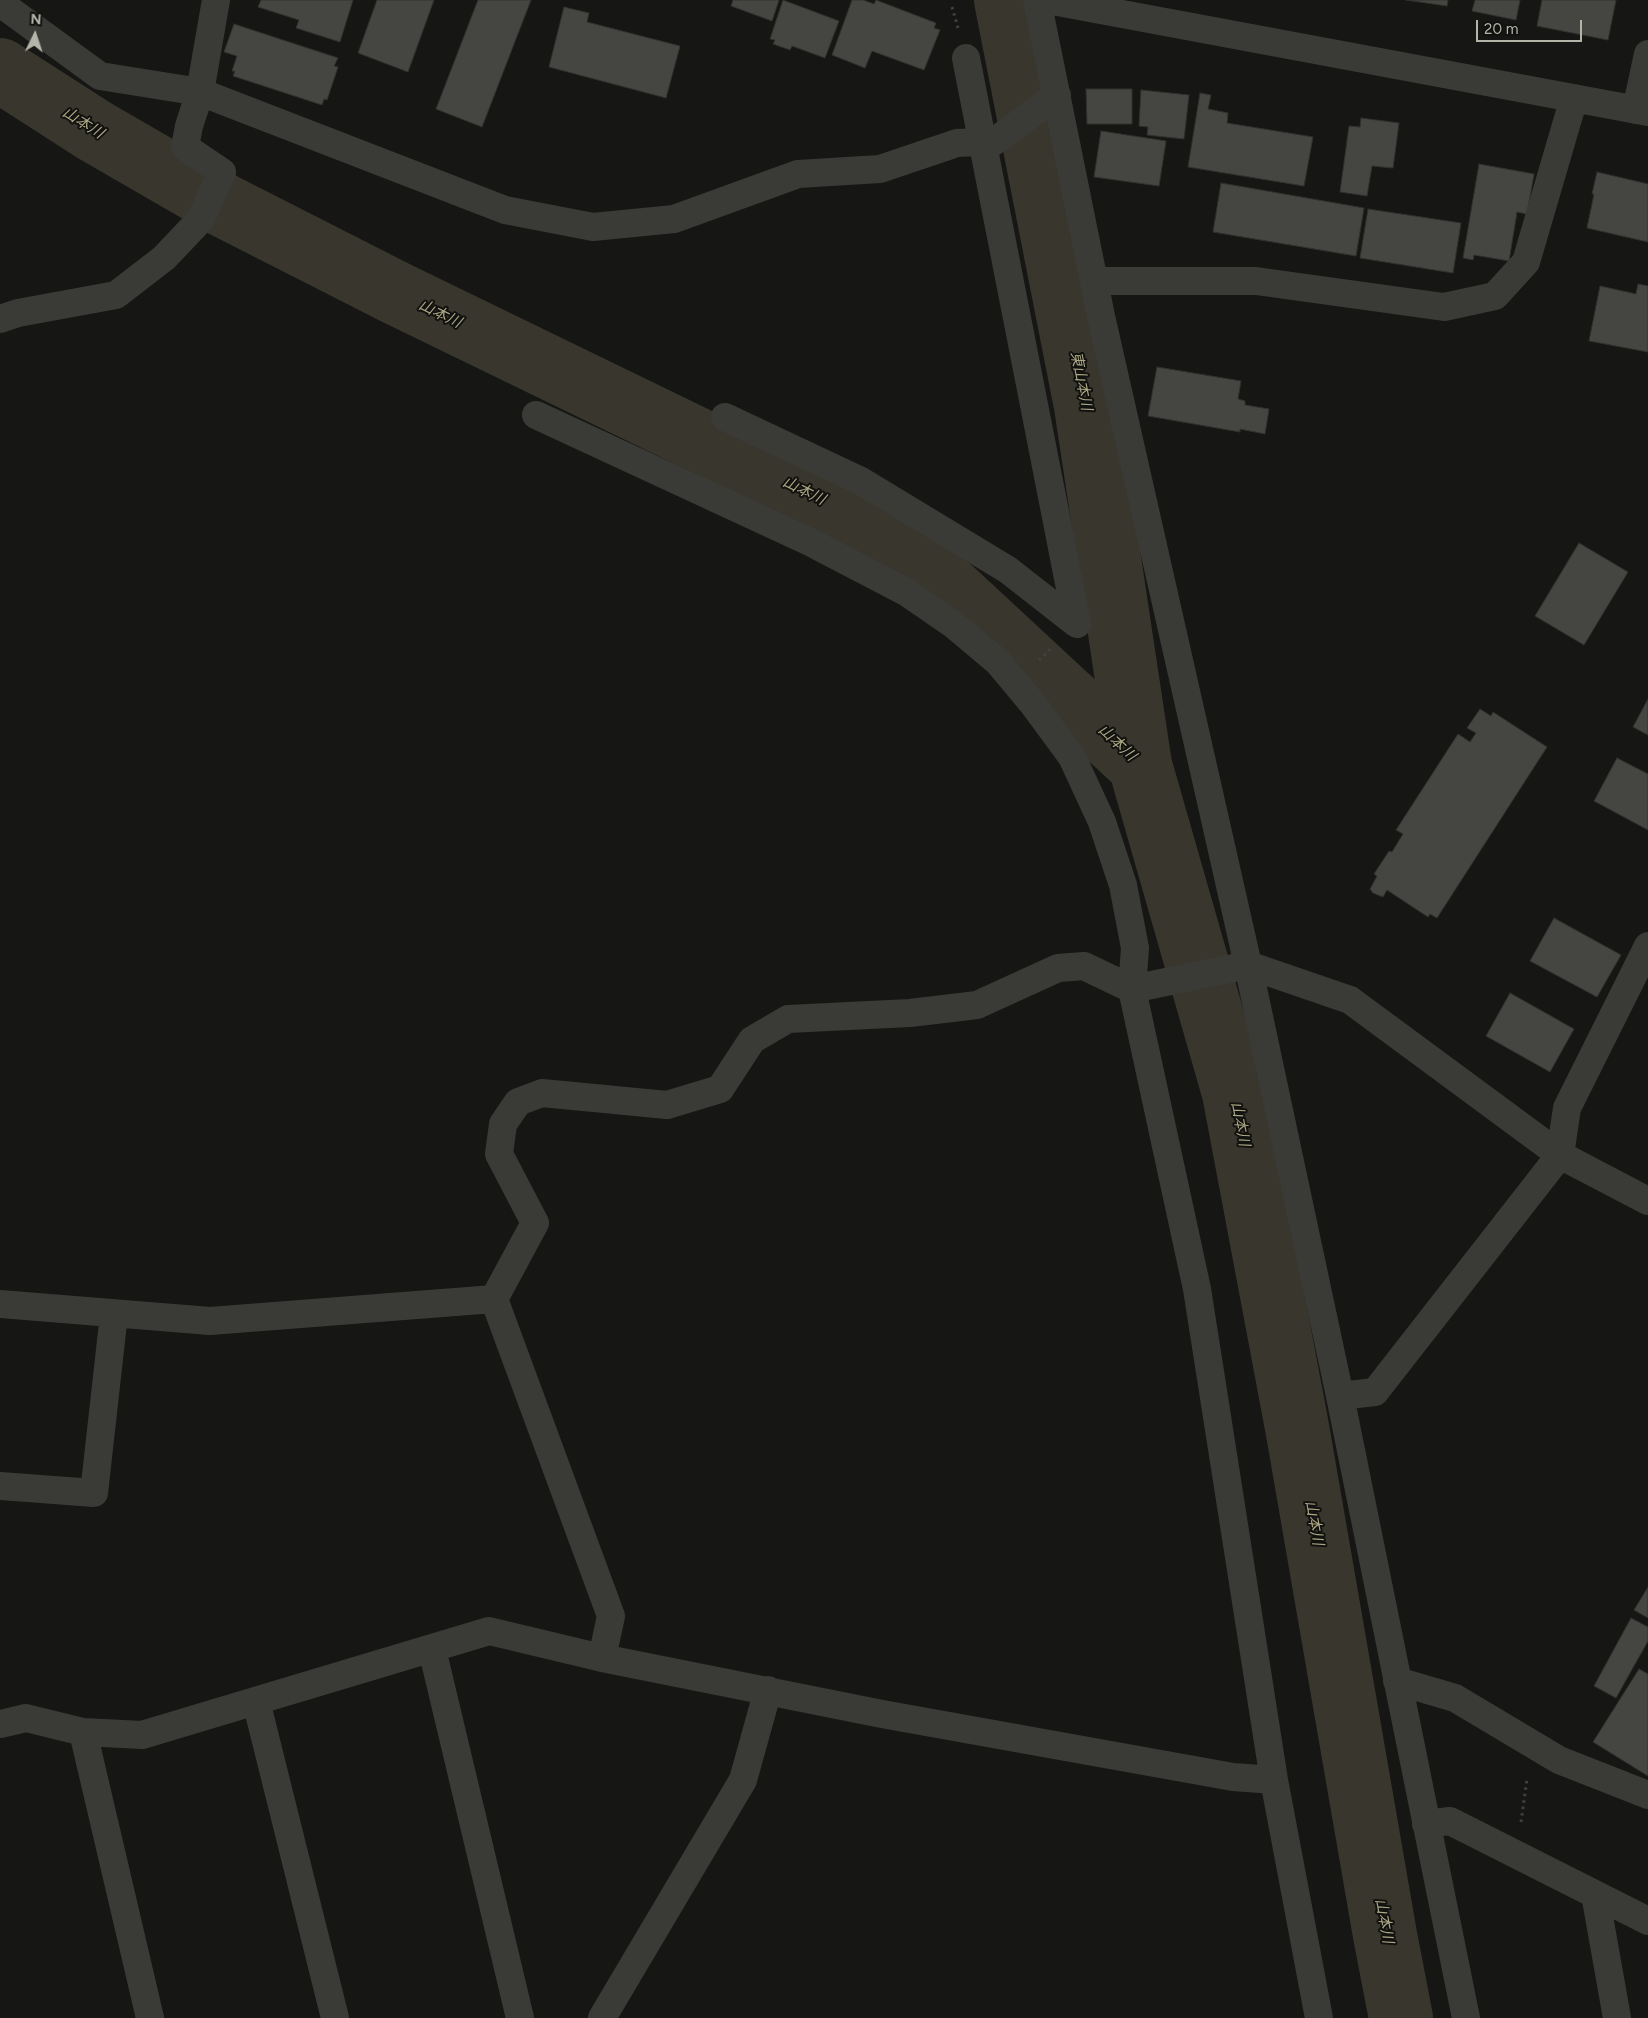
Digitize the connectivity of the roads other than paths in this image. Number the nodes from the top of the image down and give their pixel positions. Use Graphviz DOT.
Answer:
graph roads {
  1 [pos="216,0"];
  2 [pos="1037,0"];
  3 [pos="1047,0"];
  4 [pos="0,3"];
  5 [pos="1648,54"];
  6 [pos="966,58"];
  7 [pos="200,92"];
  8 [pos="1056,95"];
  9 [pos="1574,98"];
  10 [pos="1642,111"];
  11 [pos="989,141"];
  12 [pos="1094,281"];
  13 [pos="0,319"];
  14 [pos="536,415"];
  15 [pos="725,417"];
  16 [pos="1648,946"];
  17 [pos="1248,965"];
  18 [pos="1132,989"];
  19 [pos="1560,1154"];
  20 [pos="1648,1200"];
  21 [pos="494,1299"];
  22 [pos="0,1304"];
  23 [pos="114,1314"];
  24 [pos="1340,1396"];
  25 [pos="0,1486"];
  26 [pos="432,1649"];
  27 [pos="602,1658"];
  28 [pos="1397,1681"];
  29 [pos="768,1690"];
  30 [pos="256,1701"];
  31 [pos="0,1724"];
  32 [pos="83,1732"];
  33 [pos="1274,1780"];
  34 [pos="1648,1795"];
  35 [pos="1426,1824"];
  36 [pos="1595,1894"];
  37 [pos="1648,1921"];
  38 [pos="150,2018"];
  39 [pos="335,2018"];
  40 [pos="520,2018"];
  41 [pos="602,2018"];
  42 [pos="1319,2018"];
  43 [pos="1466,2018"];
  44 [pos="1617,2018"];
  1 -- 7 [label="street"];
  2 -- 8 [label="street"];
  3 -- 9 [label="street"];
  4 -- 7 [label="street"];
  5 -- 10 [label="street"];
  6 -- 11 [label="street"];
  7 -- 11 [label="street"];
  7 -- 13 [label="street"];
  8 -- 11 [label="street"];
  8 -- 12 [label="street"];
  9 -- 10 [label="street"];
  9 -- 12 [label="street"];
  11 -- 15 [label="street"];
  12 -- 17 [label="street"];
  14 -- 18 [label="street"];
  16 -- 19 [label="street"];
  17 -- 18 [label="street"];
  17 -- 19 [label="street"];
  17 -- 24 [label="street"];
  18 -- 21 [label="street"];
  18 -- 33 [label="street"];
  19 -- 20 [label="street"];
  19 -- 24 [label="street"];
  21 -- 23 [label="street"];
  21 -- 27 [label="street"];
  22 -- 23 [label="street"];
  23 -- 25 [label="street"];
  24 -- 28 [label="street"];
  26 -- 27 [label="street"];
  26 -- 30 [label="street"];
  26 -- 40 [label="street"];
  27 -- 29 [label="street"];
  28 -- 34 [label="street"];
  28 -- 35 [label="street"];
  29 -- 33 [label="street"];
  29 -- 41 [label="street"];
  30 -- 32 [label="street"];
  30 -- 39 [label="street"];
  31 -- 32 [label="street"];
  32 -- 38 [label="street"];
  33 -- 42 [label="street"];
  35 -- 36 [label="street"];
  35 -- 43 [label="street"];
  36 -- 37 [label="street"];
  36 -- 44 [label="street"];
}
